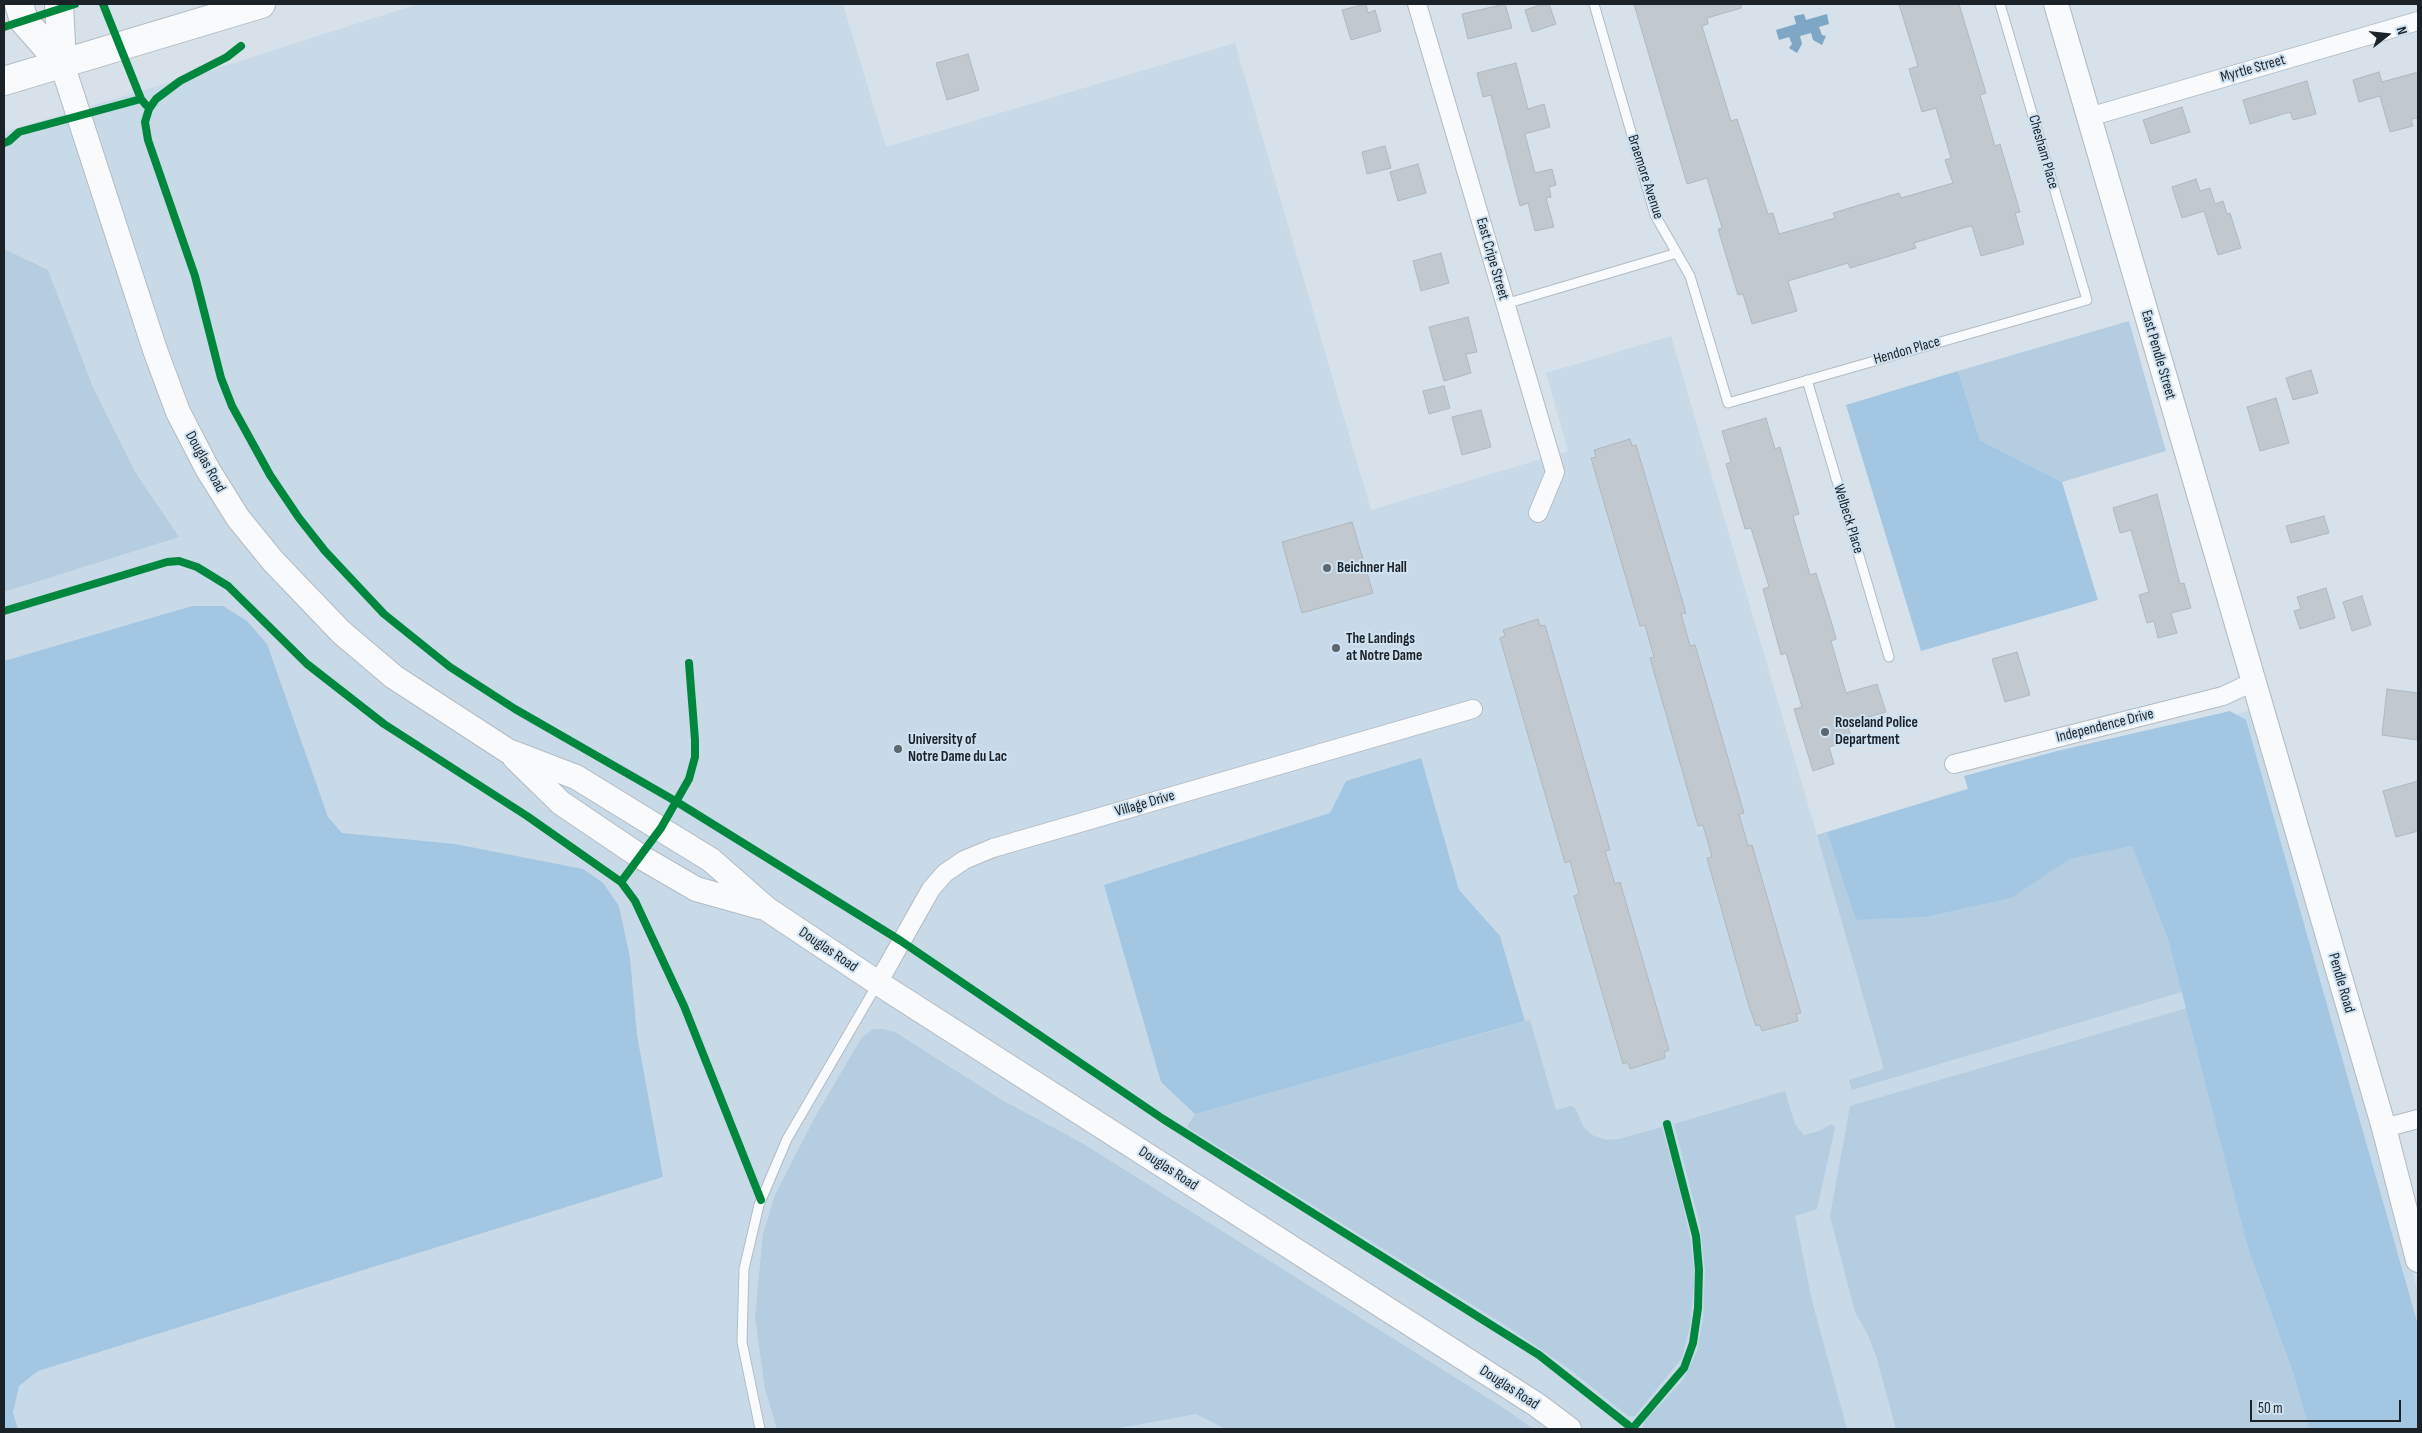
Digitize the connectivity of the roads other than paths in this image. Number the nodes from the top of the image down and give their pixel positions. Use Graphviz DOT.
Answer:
graph roads {
  1 [pos="19,4"];
  2 [pos="59,4"];
  3 [pos="261,4"];
  4 [pos="1417,4"];
  5 [pos="1594,4"];
  6 [pos="2000,4"];
  7 [pos="2056,4"];
  8 [pos="210,11"];
  9 [pos="2418,20"];
  10 [pos="62,64"];
  11 [pos="4,81"];
  12 [pos="2089,117"];
  13 [pos="1677,253"];
  14 [pos="2087,300"];
  15 [pos="1505,304"];
  16 [pos="1807,380"];
  17 [pos="1728,403"];
  18 [pos="1538,513"];
  19 [pos="1890,657"];
  20 [pos="2254,682"];
  21 [pos="2260,707"];
  22 [pos="1474,709"];
  23 [pos="508,750"];
  24 [pos="1954,764"];
  25 [pos="767,909"];
  26 [pos="878,983"];
  27 [pos="2418,1119"];
  28 [pos="2384,1128"];
  29 [pos="2418,1260"];
  30 [pos="760,1429"];
  31 [pos="1569,1429"];
  1 -- 10 [label="main road"];
  2 -- 10 [label="main road"];
  3 -- 8 [label="main road"];
  4 -- 15 [label="street, East Cripe Street"];
  5 -- 13 [label="lane, Braemore Avenue"];
  6 -- 14 [label="lane, Chesham Place"];
  7 -- 12 [label="street, East Pendle Street"];
  8 -- 10 [label="main road"];
  9 -- 12 [label="street, Myrtle Street"];
  10 -- 11 [label="main road"];
  10 -- 23 [label="street, Douglas Road"];
  12 -- 20 [label="street, East Pendle Street"];
  13 -- 15 [label="lane"];
  13 -- 17 [label="lane, Braemore Avenue"];
  14 -- 16 [label="lane, Hendon Place"];
  15 -- 18 [label="street, East Cripe Street"];
  16 -- 17 [label="lane, Hendon Place"];
  16 -- 19 [label="lane, Welbeck Place"];
  20 -- 21 [label="street, East Pendle Street"];
  20 -- 24 [label="street, Independence Drive"];
  21 -- 28 [label="street, Pendle Road"];
  22 -- 26 [label="street, Village Drive"];
  23 -- 25 [label="street, Douglas Road"];
  23 -- 25 [label="street, Douglas Road"];
  25 -- 26 [label="street, Douglas Road"];
  26 -- 30 [label="lane"];
  26 -- 31 [label="street, Douglas Road"];
  27 -- 28 [label="street"];
  28 -- 29 [label="street, Pendle Road"];
}
